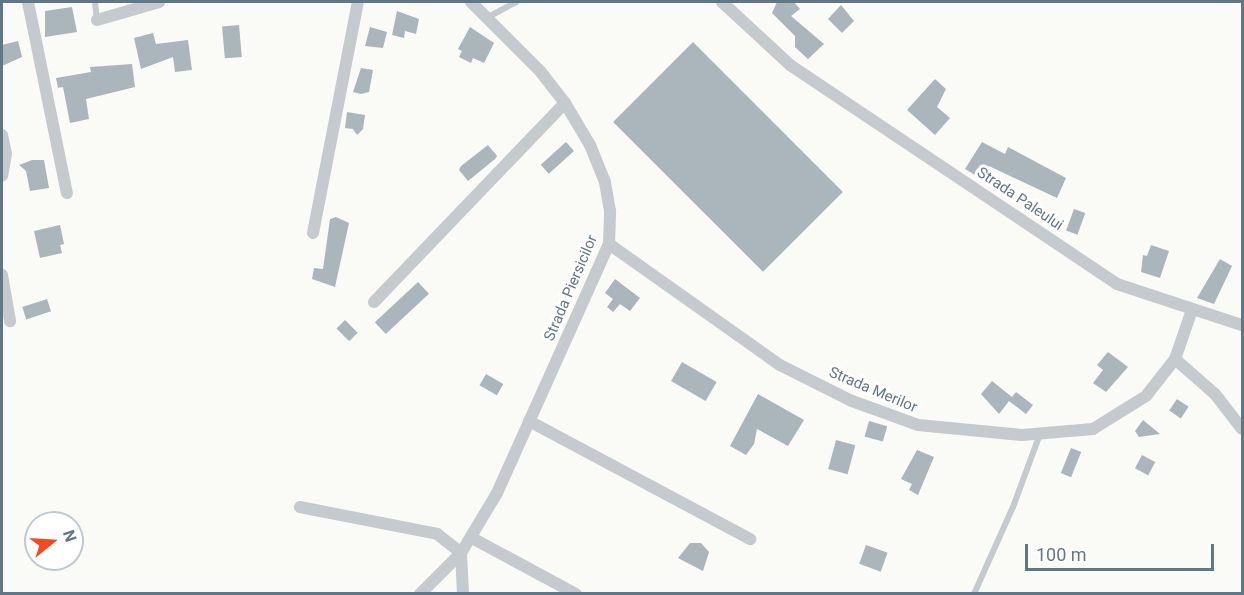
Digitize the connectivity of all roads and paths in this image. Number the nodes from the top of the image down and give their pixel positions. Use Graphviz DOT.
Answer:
graph roads {
  1 [pos="28,2"];
  2 [pos="95,2"];
  3 [pos="159,2"];
  4 [pos="358,2"];
  5 [pos="471,2"];
  6 [pos="516,2"];
  7 [pos="722,2"];
  8 [pos="488,17"];
  9 [pos="97,21"];
  10 [pos="566,103"];
  11 [pos="2,135"];
  12 [pos="2,176"];
  13 [pos="67,193"];
  14 [pos="313,233"];
  15 [pos="609,244"];
  16 [pos="2,276"];
  17 [pos="374,302"];
  18 [pos="1192,310"];
  19 [pos="10,321"];
  20 [pos="1242,325"];
  21 [pos="1175,359"];
  22 [pos="529,421"];
  23 [pos="1242,429"];
  24 [pos="1040,434"];
  25 [pos="300,507"];
  26 [pos="472,538"];
  27 [pos="750,539"];
  28 [pos="461,553"];
  29 [pos="420,594"];
  30 [pos="462,594"];
  31 [pos="576,594"];
  32 [pos="974,594"];
  1 -- 13 [label="street"];
  2 -- 9 [label="lane"];
  3 -- 9 [label="street"];
  4 -- 14 [label="street"];
  5 -- 8 [label="street, Strada Piersicilor"];
  6 -- 8 [label="lane"];
  7 -- 18 [label="street, Strada Paleului"];
  8 -- 10 [label="street, Strada Piersicilor"];
  10 -- 15 [label="street, Strada Piersicilor"];
  10 -- 17 [label="street"];
  11 -- 12 [label="street"];
  15 -- 22 [label="street, Strada Piersicilor"];
  15 -- 24 [label="street, Strada Merilor"];
  16 -- 19 [label="street"];
  18 -- 20 [label="street, Strada Paleului"];
  18 -- 21 [label="street"];
  21 -- 23 [label="street"];
  21 -- 24 [label="street, Strada Merilor"];
  22 -- 26 [label="street, Strada Piersicilor"];
  22 -- 27 [label="street"];
  24 -- 32 [label="lane"];
  25 -- 28 [label="street"];
  26 -- 28 [label="street, Strada Piersicilor"];
  26 -- 31 [label="street"];
  28 -- 29 [label="street, Strada Piersicilor"];
  28 -- 30 [label="street"];
}
